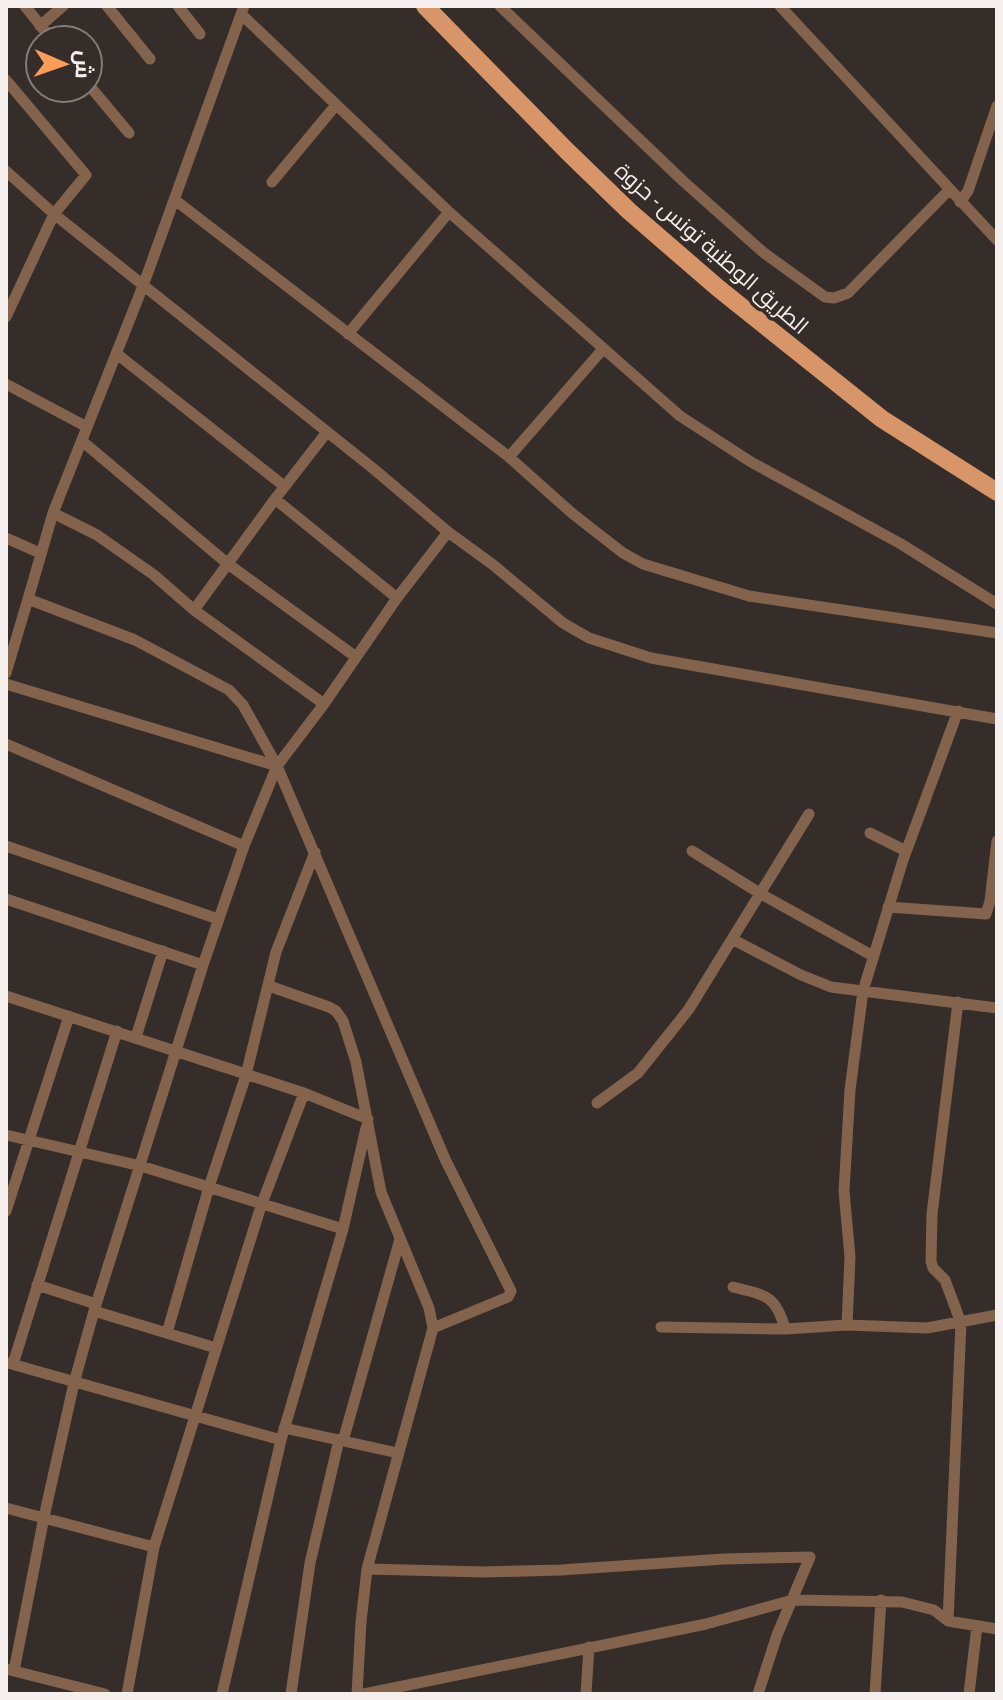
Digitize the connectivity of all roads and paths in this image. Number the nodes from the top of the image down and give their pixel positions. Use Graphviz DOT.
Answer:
graph roads {
  1 [pos="25,6"];
  2 [pos="63,6"];
  3 [pos="178,6"];
  4 [pos="425,6"];
  5 [pos="500,6"];
  6 [pos="780,6"];
  7 [pos="110,7"];
  8 [pos="243,10"];
  9 [pos="38,24"];
  10 [pos="42,24"];
  11 [pos="200,34"];
  12 [pos="150,59"];
  13 [pos="6,80"];
  14 [pos="104,103"];
  15 [pos="336,105"];
  16 [pos="997,106"];
  17 [pos="129,133"];
  18 [pos="6,171"];
  19 [pos="272,182"];
  20 [pos="949,190"];
  21 [pos="175,200"];
  22 [pos="960,202"];
  23 [pos="449,212"];
  24 [pos="54,214"];
  25 [pos="997,240"];
  26 [pos="143,286"];
  27 [pos="6,317"];
  28 [pos="348,334"];
  29 [pos="603,349"];
  30 [pos="117,354"];
  31 [pos="6,384"];
  32 [pos="87,427"];
  33 [pos="327,432"];
  34 [pos="82,441"];
  35 [pos="509,457"];
  36 [pos="284,486"];
  37 [pos="997,492"];
  38 [pos="275,499"];
  39 [pos="53,513"];
  40 [pos="448,532"];
  41 [pos="6,538"];
  42 [pos="40,553"];
  43 [pos="228,564"];
  44 [pos="397,598"];
  45 [pos="28,599"];
  46 [pos="997,604"];
  47 [pos="194,610"];
  48 [pos="997,633"];
  49 [pos="356,657"];
  50 [pos="6,670"];
  51 [pos="6,684"];
  52 [pos="324,704"];
  53 [pos="958,711"];
  54 [pos="997,719"];
  55 [pos="6,744"];
  56 [pos="277,766"];
  57 [pos="809,814"];
  58 [pos="870,833"];
  59 [pos="997,841"];
  60 [pos="6,846"];
  61 [pos="244,846"];
  62 [pos="692,851"];
  63 [pos="906,851"];
  64 [pos="315,852"];
  65 [pos="761,894"];
  66 [pos="6,899"];
  67 [pos="888,907"];
  68 [pos="218,919"];
  69 [pos="734,940"];
  70 [pos="163,951"];
  71 [pos="873,956"];
  72 [pos="203,965"];
  73 [pos="269,986"];
  74 [pos="863,991"];
  75 [pos="6,996"];
  76 [pos="958,1002"];
  77 [pos="997,1008"];
  78 [pos="69,1016"];
  79 [pos="117,1031"];
  80 [pos="136,1037"];
  81 [pos="178,1051"];
  82 [pos="246,1075"];
  83 [pos="304,1093"];
  84 [pos="597,1103"];
  85 [pos="368,1119"];
  86 [pos="6,1135"];
  87 [pos="27,1141"];
  88 [pos="78,1152"];
  89 [pos="141,1166"];
  90 [pos="209,1187"];
  91 [pos="261,1206"];
  92 [pos="6,1211"];
  93 [pos="343,1229"];
  94 [pos="400,1239"];
  95 [pos="37,1285"];
  96 [pos="733,1287"];
  97 [pos="95,1307"];
  98 [pos="997,1315"];
  99 [pos="961,1323"];
  100 [pos="847,1325"];
  101 [pos="661,1327"];
  102 [pos="433,1328"];
  103 [pos="785,1329"];
  104 [pos="167,1333"];
  105 [pos="216,1348"];
  106 [pos="10,1363"];
  107 [pos="74,1383"];
  108 [pos="195,1415"];
  109 [pos="284,1428"];
  110 [pos="281,1440"];
  111 [pos="341,1440"];
  112 [pos="398,1453"];
  113 [pos="6,1508"];
  114 [pos="44,1517"];
  115 [pos="154,1547"];
  116 [pos="367,1569"];
  117 [pos="793,1600"];
  118 [pos="881,1600"];
  119 [pos="948,1621"];
  120 [pos="977,1626"];
  121 [pos="997,1629"];
  122 [pos="589,1647"];
  123 [pos="10,1670"];
  124 [pos="64,1690"];
  125 [pos="105,1694"];
  126 [pos="127,1694"];
  127 [pos="222,1694"];
  128 [pos="291,1694"];
  129 [pos="357,1694"];
  130 [pos="364,1694"];
  131 [pos="586,1694"];
  132 [pos="758,1694"];
  133 [pos="875,1694"];
  134 [pos="969,1694"];
  1 -- 9 [label="street"];
  2 -- 10 [label="street"];
  3 -- 11 [label="street"];
  4 -- 37 [label="main road, الطريق الوطنية تونس - حزوة"];
  5 -- 20 [label="street"];
  6 -- 20 [label="street"];
  7 -- 12 [label="street"];
  8 -- 15 [label="street"];
  8 -- 21 [label="street"];
  13 -- 24 [label="street"];
  14 -- 17 [label="street"];
  15 -- 19 [label="street"];
  15 -- 23 [label="street"];
  16 -- 22 [label="street"];
  18 -- 24 [label="street"];
  20 -- 22 [label="street"];
  21 -- 26 [label="street"];
  21 -- 28 [label="street"];
  22 -- 25 [label="street"];
  23 -- 28 [label="street"];
  23 -- 29 [label="street"];
  24 -- 26 [label="street"];
  24 -- 27 [label="street"];
  26 -- 30 [label="street"];
  26 -- 33 [label="street"];
  28 -- 35 [label="street"];
  29 -- 35 [label="street"];
  29 -- 46 [label="street"];
  30 -- 32 [label="street"];
  30 -- 36 [label="street"];
  31 -- 32 [label="street"];
  32 -- 34 [label="street"];
  33 -- 36 [label="street"];
  33 -- 40 [label="street"];
  34 -- 39 [label="street"];
  34 -- 43 [label="street"];
  35 -- 48 [label="street"];
  36 -- 38 [label="street"];
  38 -- 43 [label="street"];
  38 -- 44 [label="street"];
  39 -- 42 [label="street"];
  39 -- 47 [label="street"];
  40 -- 44 [label="street"];
  40 -- 53 [label="street"];
  41 -- 42 [label="street"];
  42 -- 45 [label="street"];
  43 -- 47 [label="street"];
  43 -- 49 [label="street"];
  44 -- 49 [label="street"];
  45 -- 50 [label="street"];
  45 -- 56 [label="street"];
  47 -- 52 [label="street"];
  49 -- 52 [label="street"];
  51 -- 56 [label="street"];
  52 -- 56 [label="street"];
  53 -- 54 [label="street"];
  53 -- 63 [label="street"];
  55 -- 61 [label="street"];
  56 -- 61 [label="street"];
  56 -- 64 [label="street"];
  57 -- 65 [label="street"];
  58 -- 63 [label="street"];
  59 -- 67 [label="street"];
  60 -- 68 [label="street"];
  61 -- 68 [label="street"];
  62 -- 65 [label="street"];
  63 -- 67 [label="street"];
  64 -- 73 [label="street"];
  64 -- 102 [label="street"];
  65 -- 69 [label="street"];
  65 -- 71 [label="street"];
  66 -- 70 [label="street"];
  67 -- 71 [label="street"];
  68 -- 72 [label="street"];
  69 -- 74 [label="street"];
  69 -- 84 [label="street"];
  70 -- 72 [label="street"];
  70 -- 80 [label="street"];
  71 -- 74 [label="street"];
  72 -- 81 [label="street"];
  73 -- 82 [label="street"];
  73 -- 85 [label="street"];
  74 -- 76 [label="street"];
  74 -- 100 [label="street"];
  75 -- 78 [label="street"];
  76 -- 77 [label="street"];
  76 -- 99 [label="street"];
  78 -- 79 [label="street"];
  78 -- 87 [label="street"];
  79 -- 80 [label="street"];
  79 -- 88 [label="street"];
  80 -- 81 [label="street"];
  81 -- 82 [label="street"];
  81 -- 89 [label="street"];
  82 -- 83 [label="street"];
  82 -- 90 [label="street"];
  83 -- 85 [label="street"];
  83 -- 91 [label="street"];
  85 -- 93 [label="street"];
  85 -- 94 [label="street"];
  86 -- 87 [label="street"];
  87 -- 88 [label="street"];
  87 -- 92 [label="street"];
  88 -- 89 [label="street"];
  88 -- 95 [label="street"];
  89 -- 90 [label="street"];
  89 -- 97 [label="street"];
  90 -- 91 [label="street"];
  90 -- 104 [label="street"];
  91 -- 93 [label="street"];
  91 -- 105 [label="street"];
  93 -- 109 [label="street"];
  94 -- 102 [label="street"];
  94 -- 111 [label="street"];
  95 -- 97 [label="street"];
  95 -- 106 [label="street"];
  96 -- 103 [label="street"];
  97 -- 104 [label="street"];
  97 -- 107 [label="street"];
  98 -- 99 [label="street"];
  99 -- 100 [label="street"];
  99 -- 119 [label="street"];
  100 -- 103 [label="street"];
  101 -- 103 [label="street"];
  102 -- 112 [label="street"];
  104 -- 105 [label="street"];
  105 -- 108 [label="street"];
  106 -- 107 [label="street"];
  107 -- 108 [label="street"];
  107 -- 114 [label="street"];
  108 -- 110 [label="street"];
  108 -- 115 [label="street"];
  109 -- 110 [label="street"];
  109 -- 111 [label="street"];
  110 -- 127 [label="street"];
  111 -- 112 [label="street"];
  111 -- 128 [label="street"];
  112 -- 116 [label="street"];
  113 -- 114 [label="street"];
  114 -- 115 [label="street"];
  114 -- 123 [label="street"];
  115 -- 126 [label="street"];
  116 -- 117 [label="street"];
  116 -- 129 [label="street"];
  117 -- 118 [label="street"];
  117 -- 122 [label="street"];
  117 -- 132 [label="street"];
  118 -- 119 [label="street"];
  118 -- 133 [label="street"];
  119 -- 120 [label="street"];
  120 -- 121 [label="street"];
  120 -- 134 [label="street"];
  122 -- 130 [label="street"];
  122 -- 131 [label="street"];
  123 -- 124 [label="street"];
  124 -- 125 [label="street"];
}
